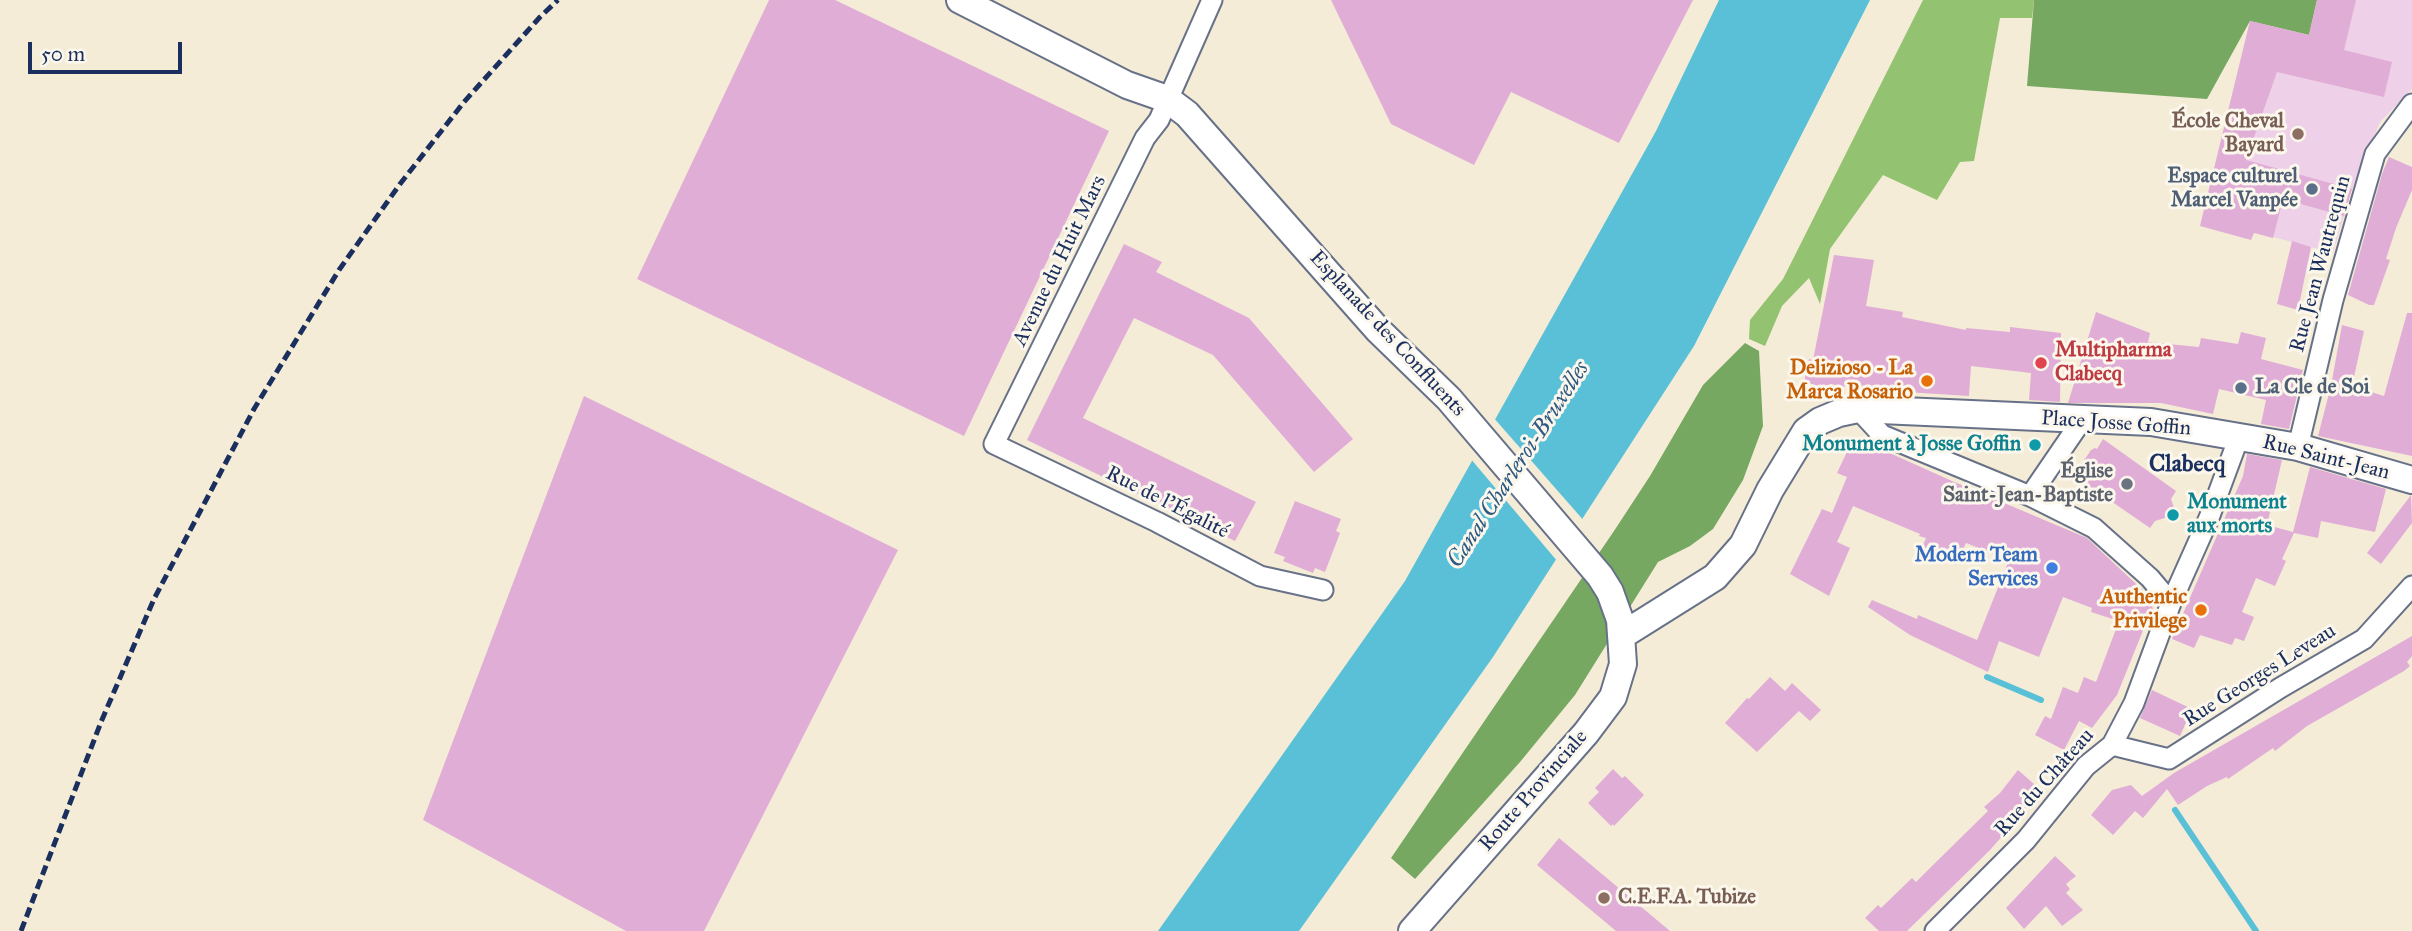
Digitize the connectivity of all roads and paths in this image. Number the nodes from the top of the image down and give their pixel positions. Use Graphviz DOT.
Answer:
graph roads {
  1 [pos="960,0"];
  2 [pos="1212,0"];
  3 [pos="1167,99"];
  4 [pos="2412,104"];
  5 [pos="1858,409"];
  6 [pos="2082,420"];
  7 [pos="2239,437"];
  8 [pos="994,444"];
  9 [pos="2298,447"];
  10 [pos="2412,480"];
  11 [pos="2030,496"];
  12 [pos="1600,576"];
  13 [pos="2412,586"];
  14 [pos="1323,590"];
  15 [pos="2171,603"];
  16 [pos="1621,636"];
  17 [pos="2112,745"];
  18 [pos="1412,931"];
  19 [pos="1935,931"];
  1 -- 3 [label="main road"];
  2 -- 3 [label="street, Avenue du Huit Mars"];
  3 -- 8 [label="street, Avenue du Huit Mars"];
  3 -- 12 [label="main road, Esplanade des Confluents"];
  4 -- 9 [label="street, Rue Jean Wautrequin"];
  5 -- 6 [label="main road, Place Josse Goffin"];
  5 -- 11 [label="street"];
  5 -- 16 [label="main road"];
  6 -- 7 [label="main road, Place Josse Goffin"];
  6 -- 11 [label="street"];
  7 -- 9 [label="main road, Rue Saint-Jean"];
  7 -- 15 [label="street"];
  8 -- 14 [label="street, Rue de l'Égalité"];
  9 -- 10 [label="main road, Rue Saint-Jean"];
  11 -- 15 [label="street"];
  12 -- 16 [label="main road, Route Provinciale"];
  13 -- 17 [label="street, Rue Georges Leveau"];
  15 -- 17 [label="street, Rue du Château"];
  16 -- 18 [label="main road, Route Provinciale"];
  17 -- 19 [label="street, Rue du Château"];
}
